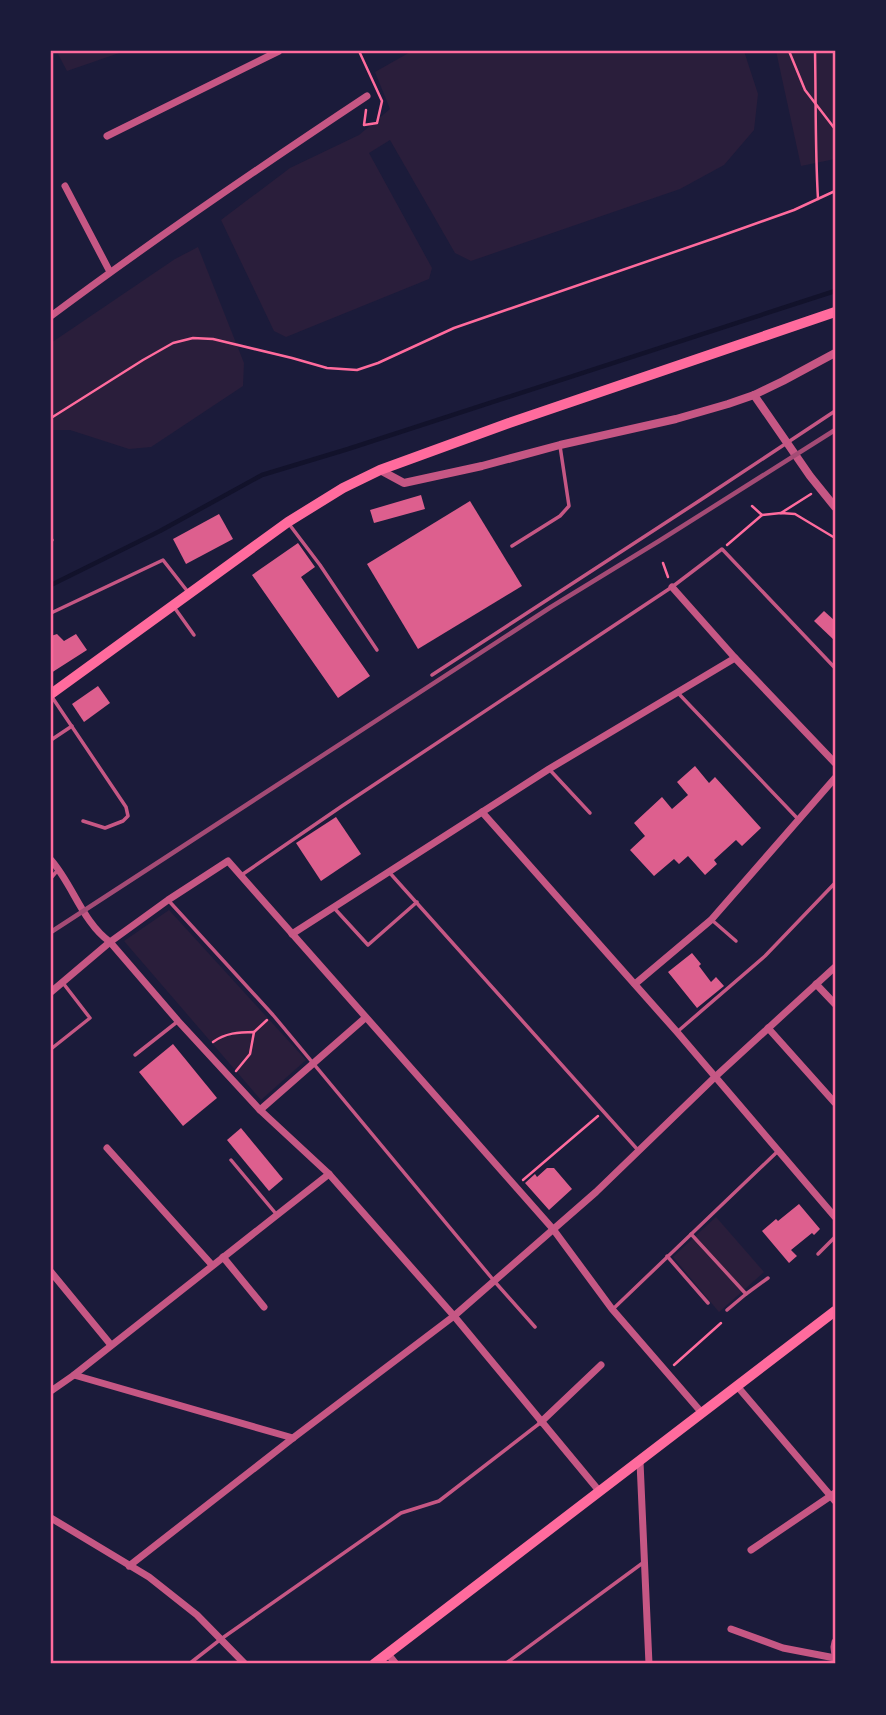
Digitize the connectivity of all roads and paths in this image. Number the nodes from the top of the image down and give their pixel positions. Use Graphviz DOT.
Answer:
graph roads {
  1 [pos="279,51"];
  2 [pos="789,51"];
  3 [pos="815,51"];
  4 [pos="368,96"];
  5 [pos="817,106"];
  6 [pos="835,129"];
  7 [pos="107,136"];
  8 [pos="65,186"];
  9 [pos="835,191"];
  10 [pos="818,199"];
  11 [pos="110,272"];
  12 [pos="835,312"];
  13 [pos="51,316"];
  14 [pos="835,353"];
  15 [pos="754,395"];
  16 [pos="835,411"];
  17 [pos="51,418"];
  18 [pos="559,445"];
  19 [pos="380,470"];
  20 [pos="800,501"];
  21 [pos="752,506"];
  22 [pos="835,507"];
  23 [pos="781,513"];
  24 [pos="762,515"];
  25 [pos="288,523"];
  26 [pos="835,538"];
  27 [pos="512,546"];
  28 [pos="722,549"];
  29 [pos="663,563"];
  30 [pos="671,587"];
  31 [pos="189,593"];
  32 [pos="173,605"];
  33 [pos="51,613"];
  34 [pos="194,635"];
  35 [pos="377,650"];
  36 [pos="735,658"];
  37 [pos="835,668"];
  38 [pos="432,675"];
  39 [pos="677,692"];
  40 [pos="51,695"];
  41 [pos="72,726"];
  42 [pos="51,740"];
  43 [pos="835,764"];
  44 [pos="549,769"];
  45 [pos="835,778"];
  46 [pos="482,812"];
  47 [pos="590,813"];
  48 [pos="798,819"];
  49 [pos="83,821"];
  50 [pos="51,860"];
  51 [pos="59,870"];
  52 [pos="389,872"];
  53 [pos="241,876"];
  54 [pos="51,878"];
  55 [pos="835,883"];
  56 [pos="168,900"];
  57 [pos="417,902"];
  58 [pos="333,908"];
  59 [pos="711,920"];
  60 [pos="292,934"];
  61 [pos="736,941"];
  62 [pos="110,942"];
  63 [pos="835,967"];
  64 [pos="63,983"];
  65 [pos="635,984"];
  66 [pos="816,984"];
  67 [pos="51,992"];
  68 [pos="835,1004"];
  69 [pos="273,1015"];
  70 [pos="365,1018"];
  71 [pos="178,1021"];
  72 [pos="768,1028"];
  73 [pos="254,1032"];
  74 [pos="677,1032"];
  75 [pos="204,1048"];
  76 [pos="51,1049"];
  77 [pos="135,1055"];
  78 [pos="313,1063"];
  79 [pos="231,1077"];
  80 [pos="715,1077"];
  81 [pos="835,1103"];
  82 [pos="260,1110"];
  83 [pos="603,1111"];
  84 [pos="107,1148"];
  85 [pos="778,1150"];
  86 [pos="639,1151"];
  87 [pos="231,1160"];
  88 [pos="329,1174"];
  89 [pos="515,1186"];
  90 [pos="276,1215"];
  91 [pos="835,1217"];
  92 [pos="553,1229"];
  93 [pos="691,1234"];
  94 [pos="835,1237"];
  95 [pos="818,1254"];
  96 [pos="667,1256"];
  97 [pos="223,1257"];
  98 [pos="212,1265"];
  99 [pos="51,1272"];
  100 [pos="768,1278"];
  101 [pos="495,1282"];
  102 [pos="746,1294"];
  103 [pos="708,1303"];
  104 [pos="264,1307"];
  105 [pos="612,1309"];
  106 [pos="727,1310"];
  107 [pos="835,1311"];
  108 [pos="454,1316"];
  109 [pos="721,1322"];
  110 [pos="535,1327"];
  111 [pos="111,1345"];
  112 [pos="601,1364"];
  113 [pos="666,1372"];
  114 [pos="74,1375"];
  115 [pos="737,1387"];
  116 [pos="51,1391"];
  117 [pos="702,1413"];
  118 [pos="541,1422"];
  119 [pos="293,1438"];
  120 [pos="640,1462"];
  121 [pos="600,1492"];
  122 [pos="834,1496"];
  123 [pos="51,1518"];
  124 [pos="751,1550"];
  125 [pos="644,1562"];
  126 [pos="129,1566"];
  127 [pos="731,1629"];
  128 [pos="221,1639"];
  129 [pos="835,1642"];
  130 [pos="388,1654"];
  131 [pos="835,1657"];
  132 [pos="189,1664"];
  133 [pos="246,1664"];
  134 [pos="374,1664"];
  135 [pos="396,1664"];
  136 [pos="505,1664"];
  137 [pos="648,1664"];
  1 -- 7 [label="street"];
  2 -- 5 [label="path"];
  3 -- 5 [label="path"];
  4 -- 11 [label="street"];
  5 -- 6 [label="path"];
  5 -- 10 [label="path"];
  8 -- 11 [label="street"];
  9 -- 10 [label="path"];
  10 -- 17 [label="path"];
  11 -- 13 [label="street"];
  12 -- 19 [label="main road"];
  14 -- 15 [label="street"];
  15 -- 18 [label="street"];
  15 -- 22 [label="street"];
  16 -- 38 [label="lane"];
  18 -- 19 [label="street"];
  18 -- 27 [label="lane"];
  19 -- 25 [label="main road"];
  20 -- 23 [label="path"];
  21 -- 24 [label="path"];
  23 -- 24 [label="path"];
  23 -- 26 [label="path"];
  24 -- 28 [label="path"];
  25 -- 31 [label="main road"];
  25 -- 35 [label="lane"];
  28 -- 30 [label="lane"];
  28 -- 37 [label="lane"];
  29 -- 30 [label="path"];
  30 -- 36 [label="street"];
  30 -- 53 [label="lane"];
  31 -- 32 [label="main road"];
  31 -- 33 [label="lane"];
  32 -- 34 [label="lane"];
  32 -- 40 [label="main road"];
  36 -- 39 [label="street"];
  36 -- 43 [label="street"];
  39 -- 44 [label="street"];
  39 -- 48 [label="lane"];
  40 -- 41 [label="lane"];
  41 -- 42 [label="lane"];
  41 -- 49 [label="lane"];
  44 -- 46 [label="street"];
  44 -- 47 [label="lane"];
  45 -- 48 [label="street"];
  46 -- 52 [label="street"];
  46 -- 65 [label="street"];
  48 -- 59 [label="street"];
  50 -- 51 [label="street"];
  51 -- 54 [label="lane"];
  51 -- 62 [label="street"];
  52 -- 57 [label="lane"];
  52 -- 58 [label="street"];
  53 -- 56 [label="street"];
  53 -- 60 [label="street"];
  55 -- 74 [label="lane"];
  56 -- 62 [label="street"];
  56 -- 69 [label="lane"];
  57 -- 58 [label="lane"];
  57 -- 83 [label="lane"];
  58 -- 60 [label="street"];
  59 -- 61 [label="lane"];
  59 -- 65 [label="street"];
  60 -- 70 [label="street"];
  62 -- 64 [label="street"];
  62 -- 71 [label="street"];
  63 -- 66 [label="street"];
  64 -- 67 [label="street"];
  64 -- 76 [label="lane"];
  65 -- 74 [label="street"];
  66 -- 68 [label="street"];
  66 -- 72 [label="street"];
  69 -- 73 [label="path"];
  69 -- 78 [label="lane"];
  70 -- 78 [label="street"];
  70 -- 89 [label="street"];
  71 -- 75 [label="street"];
  71 -- 77 [label="lane"];
  72 -- 80 [label="street"];
  72 -- 81 [label="street"];
  73 -- 75 [label="path"];
  73 -- 79 [label="path"];
  74 -- 80 [label="street"];
  75 -- 79 [label="street"];
  78 -- 82 [label="street"];
  78 -- 101 [label="lane"];
  79 -- 82 [label="street"];
  80 -- 85 [label="street"];
  80 -- 86 [label="street"];
  82 -- 88 [label="street"];
  83 -- 86 [label="lane"];
  83 -- 89 [label="path"];
  84 -- 98 [label="street"];
  85 -- 91 [label="street"];
  85 -- 93 [label="lane"];
  86 -- 92 [label="street"];
  87 -- 90 [label="lane"];
  88 -- 90 [label="street"];
  88 -- 108 [label="street"];
  89 -- 92 [label="street"];
  90 -- 97 [label="street"];
  92 -- 101 [label="street"];
  92 -- 105 [label="street"];
  93 -- 96 [label="lane"];
  93 -- 102 [label="lane"];
  94 -- 95 [label="lane"];
  96 -- 103 [label="lane"];
  96 -- 105 [label="lane"];
  97 -- 98 [label="street"];
  97 -- 104 [label="street"];
  98 -- 111 [label="street"];
  99 -- 111 [label="street"];
  100 -- 102 [label="lane"];
  101 -- 108 [label="street"];
  101 -- 110 [label="lane"];
  102 -- 106 [label="lane"];
  105 -- 113 [label="street"];
  107 -- 115 [label="main road"];
  108 -- 118 [label="street"];
  108 -- 119 [label="street"];
  109 -- 113 [label="path"];
  111 -- 114 [label="street"];
  112 -- 118 [label="street"];
  113 -- 117 [label="street"];
  114 -- 116 [label="street"];
  114 -- 119 [label="street"];
  115 -- 117 [label="main road"];
  115 -- 122 [label="street"];
  117 -- 120 [label="main road"];
  118 -- 121 [label="street"];
  118 -- 128 [label="lane"];
  119 -- 126 [label="street"];
  120 -- 121 [label="main road"];
  120 -- 125 [label="street"];
  121 -- 130 [label="main road"];
  122 -- 124 [label="street"];
  123 -- 126 [label="street"];
  125 -- 136 [label="lane"];
  125 -- 137 [label="street"];
  126 -- 128 [label="street"];
  127 -- 131 [label="street"];
  128 -- 132 [label="lane"];
  128 -- 133 [label="street"];
  129 -- 131 [label="street"];
  130 -- 134 [label="main road"];
  130 -- 135 [label="street"];
}
